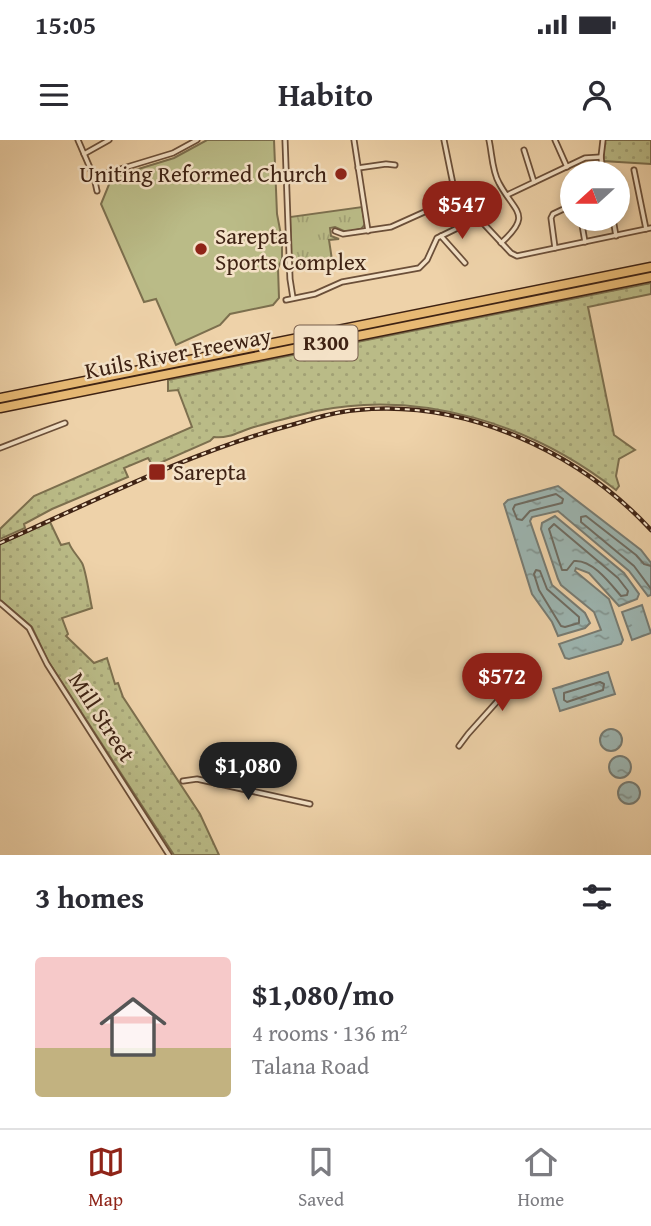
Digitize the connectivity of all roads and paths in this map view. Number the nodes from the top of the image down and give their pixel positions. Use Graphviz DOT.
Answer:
graph roads {
  1 [pos="78,140"];
  2 [pos="109,140"];
  3 [pos="197,140"];
  4 [pos="285,140"];
  5 [pos="354,140"];
  6 [pos="444,140"];
  7 [pos="489,140"];
  8 [pos="555,140"];
  9 [pos="603,140"];
  10 [pos="524,150"];
  11 [pos="84,154"];
  12 [pos="601,157"];
  13 [pos="564,161"];
  14 [pos="579,161"];
  15 [pos="602,161"];
  16 [pos="395,165"];
  17 [pos="358,168"];
  18 [pos="560,170"];
  19 [pos="634,170"];
  20 [pos="94,177"];
  21 [pos="534,182"];
  22 [pos="97,191"];
  23 [pos="507,195"];
  24 [pos="560,212"];
  25 [pos="649,229"];
  26 [pos="368,231"];
  27 [pos="583,231"];
  28 [pos="615,231"];
  29 [pos="335,232"];
  30 [pos="441,236"];
  31 [pos="616,236"];
  32 [pos="585,242"];
  33 [pos="501,243"];
  34 [pos="555,248"];
  35 [pos="466,263"];
  36 [pos="651,267"];
  37 [pos="651,277"];
  38 [pos="293,298"];
  39 [pos="286,300"];
  40 [pos="0,398"];
  41 [pos="0,408"];
  42 [pos="65,423"];
  43 [pos="0,448"];
  44 [pos="0,603"];
  45 [pos="528,667"];
  46 [pos="459,746"];
  47 [pos="183,781"];
  48 [pos="310,804"];
  49 [pos="169,855"];
  1 -- 11 [label="street"];
  2 -- 11 [label="street"];
  3 -- 20 [label="street"];
  4 -- 38 [label="street"];
  5 -- 17 [label="street"];
  6 -- 26 [label="street"];
  7 -- 23 [label="street"];
  8 -- 13 [label="street"];
  9 -- 12 [label="street"];
  10 -- 21 [label="street"];
  11 -- 20 [label="street"];
  12 -- 14 [label="street"];
  12 -- 15 [label="street"];
  16 -- 17 [label="street"];
  17 -- 26 [label="street"];
  18 -- 21 [label="street"];
  19 -- 25 [label="street"];
  20 -- 22 [label="street"];
  21 -- 23 [label="street"];
  23 -- 33 [label="street"];
  24 -- 34 [label="street"];
  25 -- 31 [label="street"];
  26 -- 29 [label="street"];
  27 -- 32 [label="street"];
  28 -- 31 [label="street"];
  30 -- 33 [label="street"];
  30 -- 35 [label="street"];
  30 -- 38 [label="street"];
  31 -- 32 [label="street"];
  32 -- 34 [label="street"];
  33 -- 34 [label="street"];
  36 -- 40 [label="highway, Kuils River Freeway / R300"];
  37 -- 41 [label="highway, Kuils River Freeway / R300"];
  38 -- 39 [label="street"];
  42 -- 43 [label="street"];
  44 -- 49 [label="street, Mill Street"];
  45 -- 46 [label="street"];
  47 -- 48 [label="street"];
}
